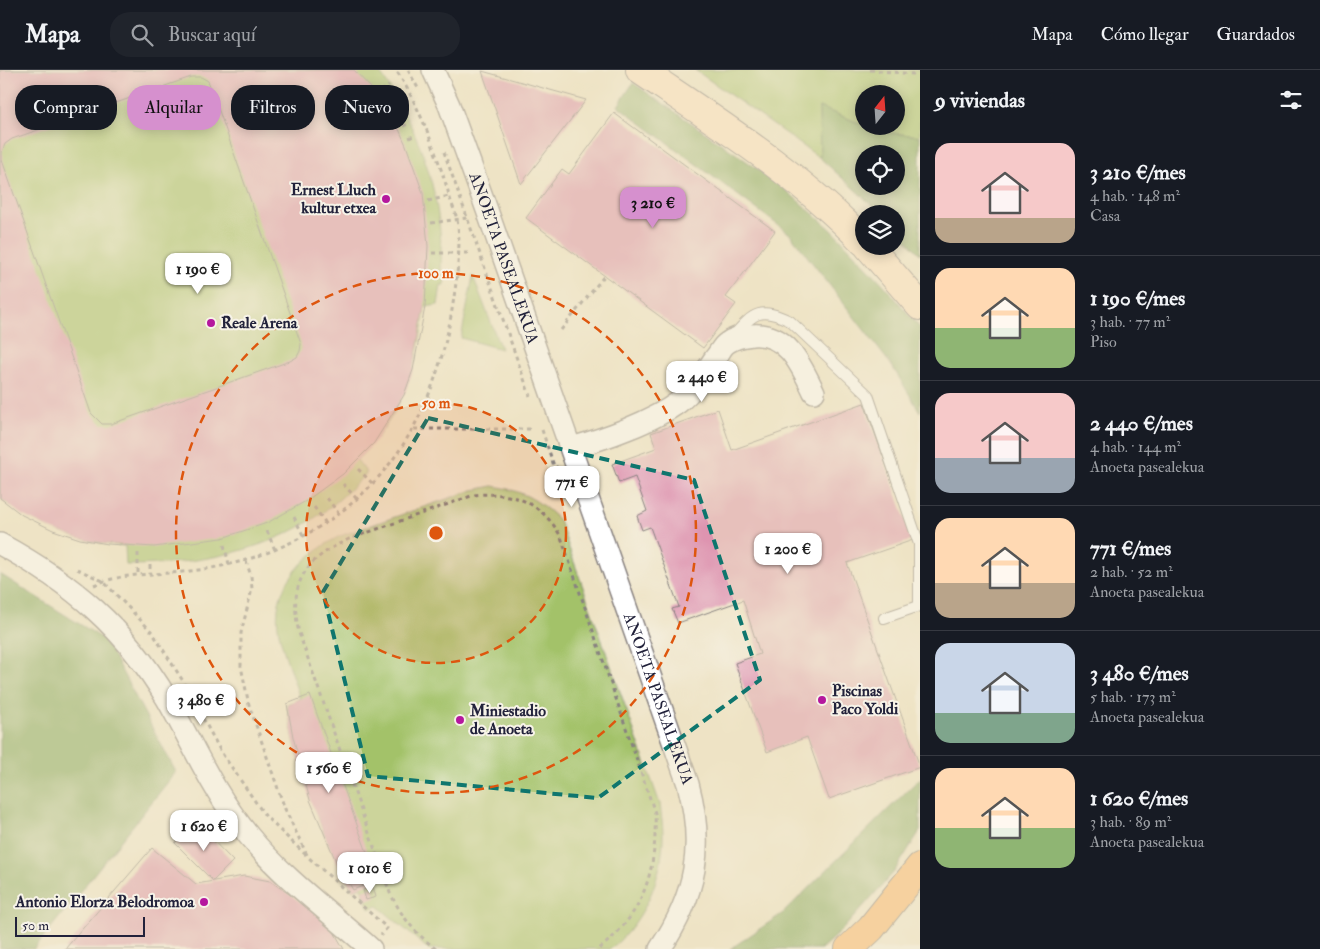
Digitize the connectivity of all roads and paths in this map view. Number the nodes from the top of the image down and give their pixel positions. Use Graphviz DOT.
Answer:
graph roads {
  1 [pos="396,70"];
  2 [pos="408,70"];
  3 [pos="433,70"];
  4 [pos="640,70"];
  5 [pos="670,70"];
  6 [pos="870,70"];
  7 [pos="918,70"];
  8 [pos="422,95"];
  9 [pos="416,135"];
  10 [pos="409,138"];
  11 [pos="441,144"];
  12 [pos="449,196"];
  13 [pos="428,201"];
  14 [pos="855,208"];
  15 [pos="457,221"];
  16 [pos="431,223"];
  17 [pos="855,233"];
  18 [pos="432,252"];
  19 [pos="458,253"];
  20 [pos="469,253"];
  21 [pos="876,255"];
  22 [pos="900,255"];
  23 [pos="605,275"];
  24 [pos="920,280"];
  25 [pos="920,306"];
  26 [pos="562,330"];
  27 [pos="726,343"];
  28 [pos="814,392"];
  29 [pos="532,402"];
  30 [pos="540,426"];
  31 [pos="414,429"];
  32 [pos="532,429"];
  33 [pos="571,448"];
  34 [pos="358,469"];
  35 [pos="582,480"];
  36 [pos="372,483"];
  37 [pos="343,484"];
  38 [pos="327,498"];
  39 [pos="356,498"];
  40 [pos="314,507"];
  41 [pos="339,514"];
  42 [pos="294,518"];
  43 [pos="326,522"];
  44 [pos="266,531"];
  45 [pos="304,535"];
  46 [pos="0,544"];
  47 [pos="224,545"];
  48 [pos="275,550"];
  49 [pos="138,553"];
  50 [pos="246,560"];
  51 [pos="229,564"];
  52 [pos="150,565"];
  53 [pos="138,574"];
  54 [pos="150,575"];
  55 [pos="103,581"];
  56 [pos="76,592"];
  57 [pos="884,618"];
  58 [pos="308,857"];
  59 [pos="920,867"];
  60 [pos="376,942"];
  61 [pos="436,949"];
  62 [pos="599,949"];
  63 [pos="660,949"];
  64 [pos="849,949"];
  1 -- 12 [label="path"];
  2 -- 8 [label="path"];
  3 -- 33 [label="street, ANOETA PASEALEKUA"];
  4 -- 17 [label="main road"];
  5 -- 14 [label="main road"];
  6 -- 7 [label="path"];
  9 -- 10 [label="path"];
  11 -- 29 [label="path"];
  12 -- 13 [label="path"];
  12 -- 15 [label="path"];
  15 -- 16 [label="path"];
  15 -- 19 [label="path"];
  18 -- 19 [label="path"];
  19 -- 20 [label="path"];
  19 -- 31 [label="path"];
  21 -- 25 [label="main road"];
  22 -- 24 [label="main road"];
  23 -- 26 [label="path"];
  27 -- 28 [label="street"];
  27 -- 33 [label="street"];
  27 -- 57 [label="lane"];
  30 -- 35 [label="path"];
  31 -- 32 [label="path"];
  31 -- 36 [label="path"];
  33 -- 35 [label="street, ANOETA PASEALEKUA"];
  34 -- 36 [label="path"];
  35 -- 63 [label="street, ANOETA PASEALEKUA"];
  36 -- 39 [label="path"];
  37 -- 39 [label="path"];
  38 -- 41 [label="path"];
  39 -- 41 [label="path"];
  40 -- 43 [label="path"];
  41 -- 43 [label="path"];
  42 -- 45 [label="path"];
  43 -- 45 [label="path"];
  44 -- 48 [label="path"];
  45 -- 48 [label="path"];
  46 -- 56 [label="street"];
  47 -- 51 [label="path"];
  48 -- 50 [label="path"];
  49 -- 53 [label="path"];
  50 -- 51 [label="path"];
  50 -- 58 [label="path"];
  51 -- 54 [label="path"];
  52 -- 54 [label="path"];
  53 -- 54 [label="path"];
  53 -- 55 [label="path"];
  55 -- 56 [label="path"];
  55 -- 58 [label="path"];
  56 -- 60 [label="street"];
  58 -- 60 [label="path"];
  59 -- 64 [label="highway"];
  61 -- 62 [label="path"];
}
